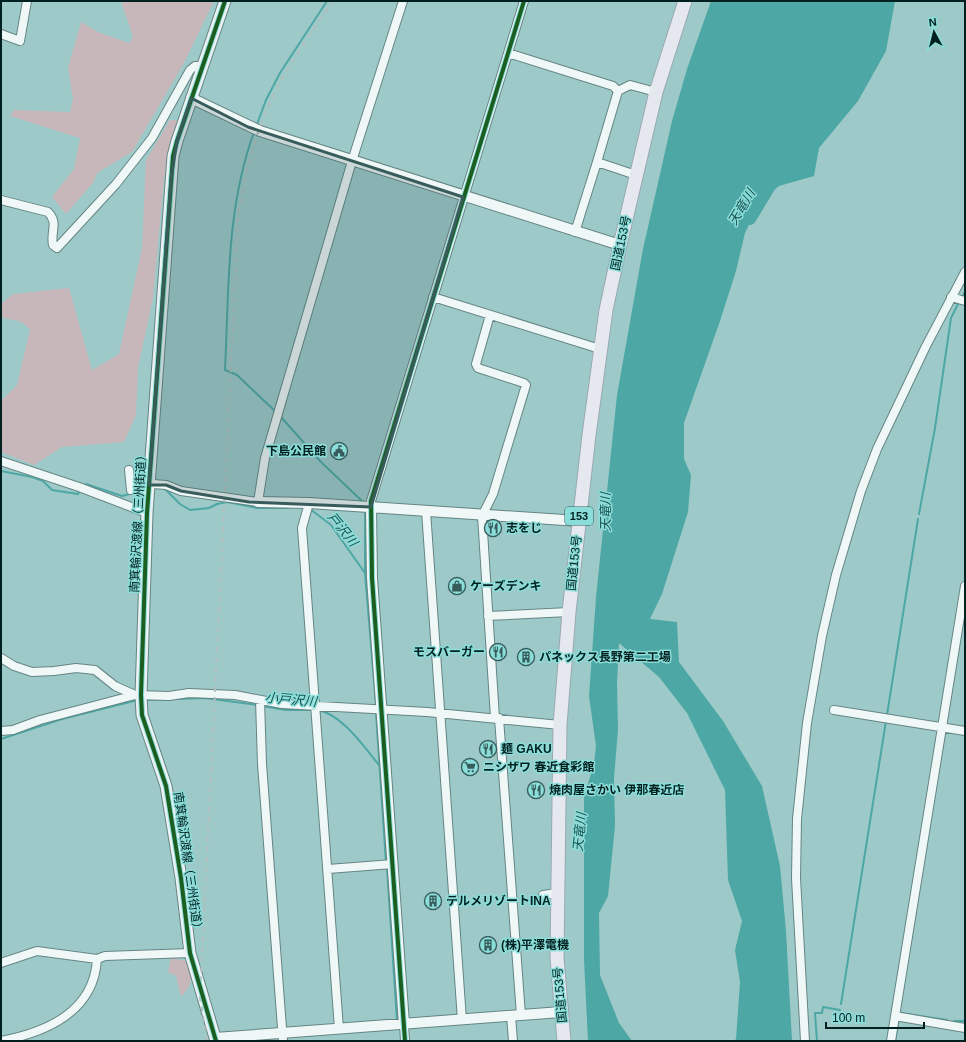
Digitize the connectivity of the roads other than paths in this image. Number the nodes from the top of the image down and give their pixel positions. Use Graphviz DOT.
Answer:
graph roads {
  1 [pos="27,1"];
  2 [pos="225,1"];
  3 [pos="403,1"];
  4 [pos="524,1"];
  5 [pos="685,1"];
  6 [pos="1,34"];
  7 [pos="11,37"];
  8 [pos="1,41"];
  9 [pos="508,54"];
  10 [pos="202,66"];
  11 [pos="618,91"];
  12 [pos="656,92"];
  13 [pos="191,98"];
  14 [pos="352,161"];
  15 [pos="597,162"];
  16 [pos="636,175"];
  17 [pos="463,197"];
  18 [pos="1,200"];
  19 [pos="575,232"];
  20 [pos="620,246"];
  21 [pos="965,272"];
  22 [pos="433,297"];
  23 [pos="952,297"];
  24 [pos="965,301"];
  25 [pos="490,315"];
  26 [pos="600,349"];
  27 [pos="1,461"];
  28 [pos="129,470"];
  29 [pos="149,485"];
  30 [pos="258,502"];
  31 [pos="308,507"];
  32 [pos="371,507"];
  33 [pos="426,511"];
  34 [pos="147,514"];
  35 [pos="482,516"];
  36 [pos="578,521"];
  37 [pos="965,586"];
  38 [pos="569,612"];
  39 [pos="488,616"];
  40 [pos="1,658"];
  41 [pos="139,697"];
  42 [pos="260,703"];
  43 [pos="315,710"];
  44 [pos="382,710"];
  45 [pos="834,710"];
  46 [pos="440,713"];
  47 [pos="497,718"];
  48 [pos="560,725"];
  49 [pos="942,727"];
  50 [pos="1,731"];
  51 [pos="965,731"];
  52 [pos="392,864"];
  53 [pos="328,869"];
  54 [pos="557,893"];
  55 [pos="542,894"];
  56 [pos="190,953"];
  57 [pos="97,959"];
  58 [pos="1,963"];
  59 [pos="561,1012"];
  60 [pos="516,1016"];
  61 [pos="895,1016"];
  62 [pos="462,1020"];
  63 [pos="965,1028"];
  64 [pos="339,1029"];
  65 [pos="402,1029"];
  66 [pos="282,1037"];
  67 [pos="215,1040"];
  68 [pos="1,1041"];
  69 [pos="513,1041"];
  70 [pos="564,1041"];
  71 [pos="805,1041"];
  72 [pos="891,1041"];
  1 -- 7 [label="street"];
  2 -- 10 [label="main road, 南箕輪沢渡線（三州街道）"];
  3 -- 14 [label="street"];
  4 -- 9 [label="street"];
  5 -- 12 [label="highway, 国道153号 / 153"];
  6 -- 7 [label="street"];
  7 -- 8 [label="street"];
  9 -- 11 [label="street"];
  9 -- 17 [label="street"];
  10 -- 13 [label="main road, 南箕輪沢渡線（三州街道）"];
  10 -- 18 [label="street"];
  11 -- 12 [label="street"];
  11 -- 15 [label="street"];
  12 -- 16 [label="highway, 国道153号 / 153"];
  13 -- 14 [label="street"];
  13 -- 29 [label="main road, 南箕輪沢渡線（三州街道）"];
  14 -- 17 [label="street"];
  14 -- 30 [label="street"];
  15 -- 16 [label="street"];
  15 -- 19 [label="street"];
  16 -- 20 [label="highway, 国道153号 / 153"];
  17 -- 19 [label="street"];
  17 -- 22 [label="street"];
  19 -- 20 [label="street"];
  20 -- 26 [label="highway, 国道153号 / 153"];
  21 -- 23 [label="street"];
  22 -- 25 [label="street"];
  22 -- 32 [label="street"];
  23 -- 24 [label="street"];
  23 -- 71 [label="street"];
  25 -- 26 [label="street"];
  25 -- 35 [label="street"];
  26 -- 36 [label="highway, 国道153号 / 153"];
  27 -- 34 [label="street"];
  28 -- 29 [label="street"];
  29 -- 30 [label="street"];
  29 -- 34 [label="main road, 南箕輪沢渡線（三州街道）"];
  30 -- 31 [label="street"];
  31 -- 32 [label="street"];
  31 -- 43 [label="street"];
  32 -- 33 [label="street"];
  32 -- 44 [label="street"];
  33 -- 35 [label="street"];
  33 -- 46 [label="street"];
  34 -- 41 [label="main road, 南箕輪沢渡線（三州街道）"];
  35 -- 36 [label="street"];
  35 -- 39 [label="street"];
  36 -- 38 [label="highway, 国道153号 / 153"];
  37 -- 49 [label="street"];
  38 -- 39 [label="street"];
  38 -- 48 [label="highway, 国道153号 / 153"];
  39 -- 47 [label="street"];
  40 -- 41 [label="street"];
  41 -- 42 [label="street"];
  41 -- 50 [label="street"];
  41 -- 56 [label="main road, 南箕輪沢渡線（三州街道）"];
  42 -- 43 [label="street"];
  42 -- 66 [label="street"];
  43 -- 44 [label="street"];
  43 -- 53 [label="street"];
  44 -- 46 [label="street"];
  44 -- 52 [label="street"];
  45 -- 49 [label="street"];
  46 -- 47 [label="street"];
  46 -- 62 [label="street"];
  47 -- 48 [label="street"];
  47 -- 60 [label="street"];
  48 -- 54 [label="highway, 国道153号 / 153"];
  49 -- 51 [label="street"];
  49 -- 61 [label="street"];
  52 -- 53 [label="street"];
  52 -- 65 [label="street"];
  53 -- 64 [label="street"];
  54 -- 55 [label="street"];
  54 -- 59 [label="highway, 国道153号 / 153"];
  56 -- 57 [label="street"];
  56 -- 67 [label="main road, 南箕輪沢渡線（三州街道）"];
  57 -- 58 [label="street"];
  57 -- 68 [label="street"];
  59 -- 60 [label="street"];
  59 -- 70 [label="highway, 国道153号 / 153"];
  60 -- 62 [label="street"];
  60 -- 69 [label="street"];
  61 -- 63 [label="street"];
  61 -- 72 [label="street"];
  62 -- 65 [label="street"];
  64 -- 65 [label="street"];
  64 -- 66 [label="street"];
  66 -- 67 [label="street"];
}
